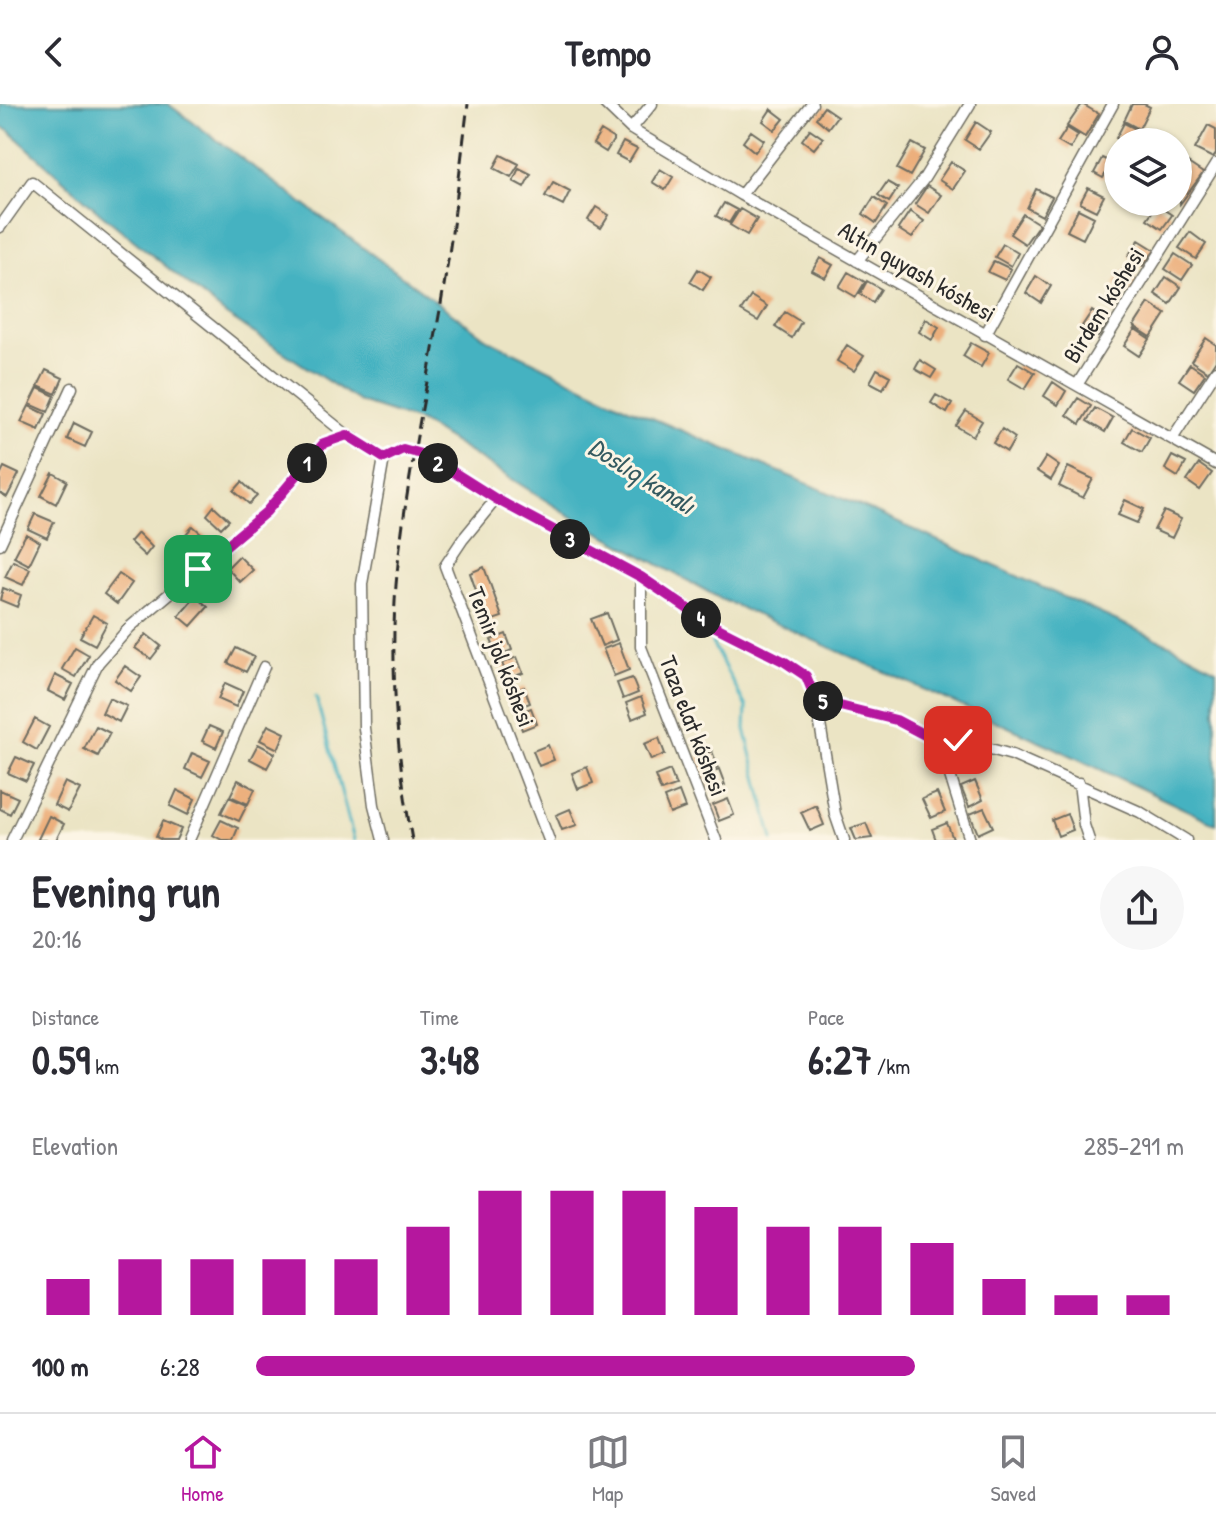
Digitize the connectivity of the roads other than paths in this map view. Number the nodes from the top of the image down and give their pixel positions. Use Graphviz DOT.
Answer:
graph roads {
  1 [pos="605,104"];
  2 [pos="652,104"];
  3 [pos="812,104"];
  4 [pos="970,104"];
  5 [pos="1113,104"];
  6 [pos="631,129"];
  7 [pos="1216,164"];
  8 [pos="741,195"];
  9 [pos="0,227"];
  10 [pos="857,261"];
  11 [pos="985,335"];
  12 [pos="1216,371"];
  13 [pos="1077,385"];
  14 [pos="72,388"];
  15 [pos="347,435"];
  16 [pos="1172,439"];
  17 [pos="384,458"];
  18 [pos="1216,464"];
  19 [pos="496,499"];
  20 [pos="0,544"];
  21 [pos="641,577"];
  22 [pos="264,667"];
  23 [pos="816,700"];
  24 [pos="940,743"];
  25 [pos="1079,783"];
  26 [pos="12,840"];
  27 [pos="189,840"];
  28 [pos="383,840"];
  29 [pos="549,840"];
  30 [pos="716,840"];
  31 [pos="844,840"];
  32 [pos="970,840"];
  33 [pos="1089,840"];
  34 [pos="1186,840"];
  1 -- 6 [label="street, Altın quyash kóshesi"];
  2 -- 6 [label="street"];
  3 -- 8 [label="street"];
  4 -- 10 [label="street"];
  5 -- 11 [label="street"];
  6 -- 8 [label="street, Altın quyash kóshesi"];
  7 -- 13 [label="street, Birdem kóshesi"];
  8 -- 10 [label="street, Altın quyash kóshesi"];
  9 -- 15 [label="street"];
  10 -- 11 [label="street, Altın quyash kóshesi"];
  11 -- 13 [label="street, Altın quyash kóshesi"];
  12 -- 16 [label="street"];
  13 -- 16 [label="street, Altın quyash kóshesi"];
  14 -- 20 [label="street"];
  15 -- 17 [label="street"];
  15 -- 26 [label="street"];
  16 -- 18 [label="street, Altın quyash kóshesi"];
  17 -- 19 [label="street"];
  17 -- 28 [label="street"];
  19 -- 21 [label="street"];
  19 -- 29 [label="street, Temir jol kóshesi"];
  21 -- 23 [label="street"];
  21 -- 30 [label="street, Taza elat kóshesi"];
  22 -- 27 [label="street"];
  23 -- 24 [label="street"];
  23 -- 31 [label="street"];
  24 -- 25 [label="street"];
  24 -- 32 [label="street"];
  25 -- 33 [label="street"];
  25 -- 34 [label="street"];
}
